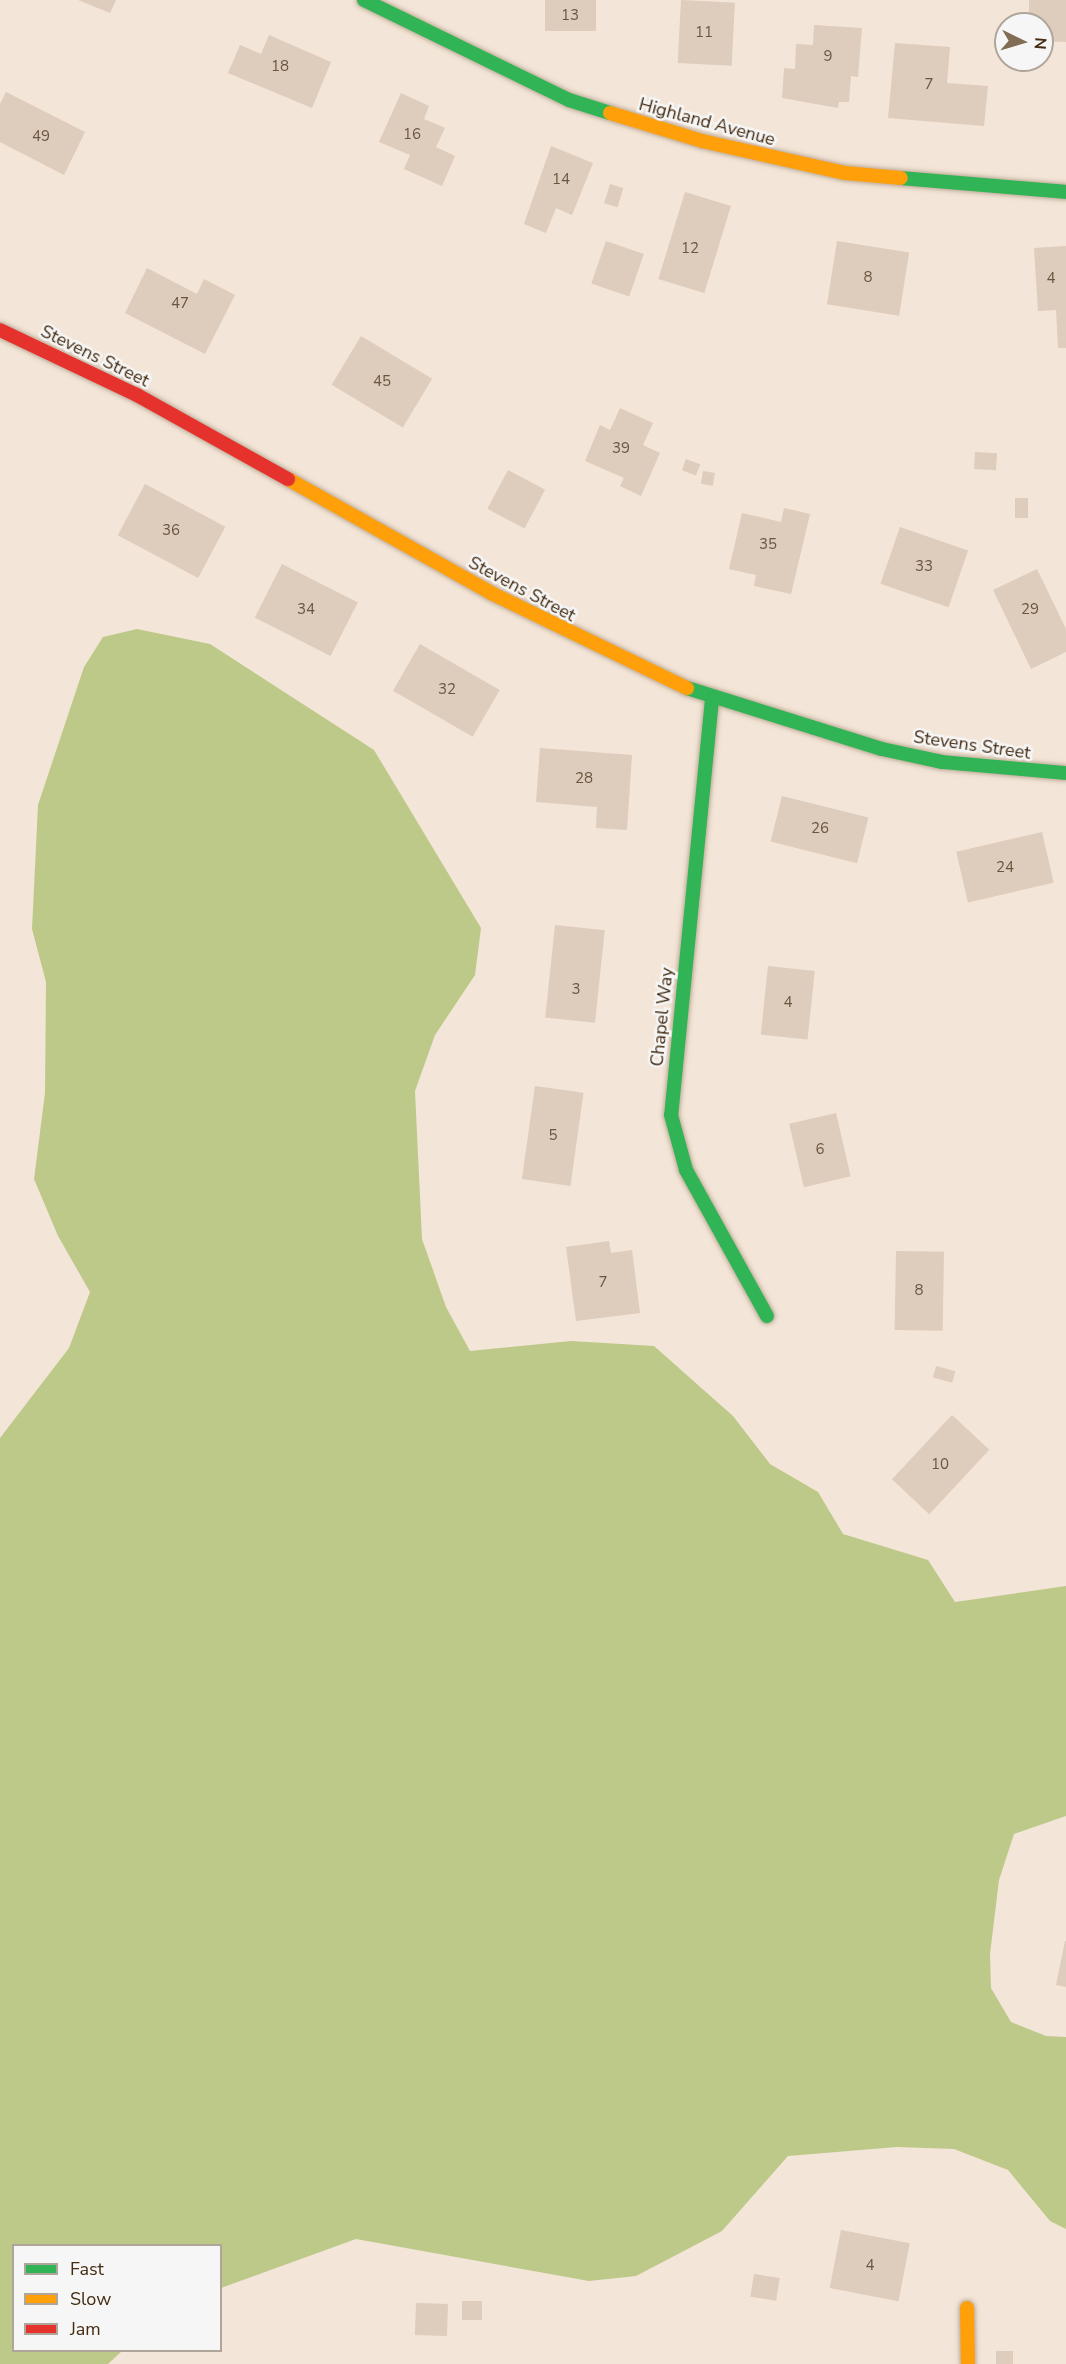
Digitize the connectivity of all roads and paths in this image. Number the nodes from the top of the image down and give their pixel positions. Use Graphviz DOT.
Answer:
graph roads {
  1 [pos="364,0"];
  2 [pos="1066,192"];
  3 [pos="0,330"];
  4 [pos="712,699"];
  5 [pos="1066,773"];
  6 [pos="766,1316"];
  7 [pos="967,2308"];
  8 [pos="968,2364"];
  1 -- 2 [label="street, Highland Avenue"];
  3 -- 4 [label="street, Stevens Street"];
  4 -- 5 [label="street, Stevens Street"];
  4 -- 6 [label="street, Chapel Way"];
  7 -- 8 [label="street"];
}
